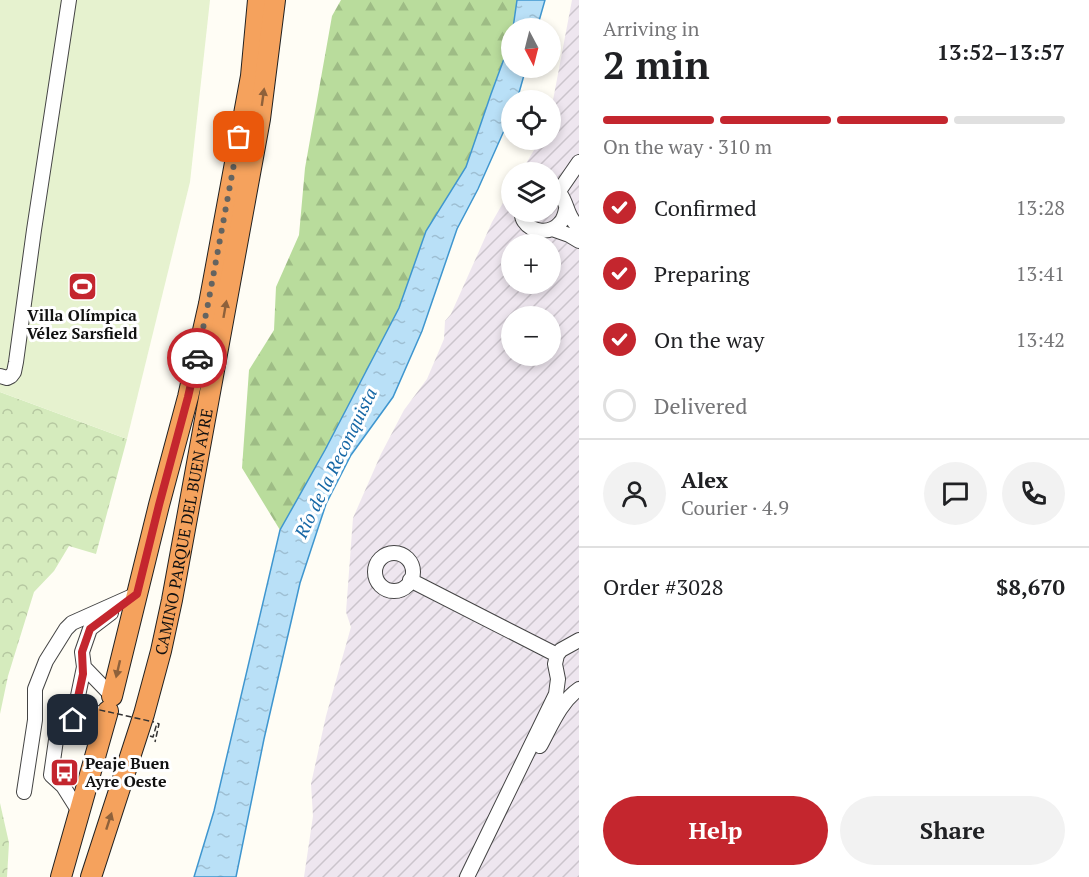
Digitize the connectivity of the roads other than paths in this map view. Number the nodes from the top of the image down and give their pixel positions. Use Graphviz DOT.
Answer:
graph roads {
  1 [pos="69,0"];
  2 [pos="258,0"];
  3 [pos="275,0"];
  4 [pos="579,162"];
  5 [pos="561,182"];
  6 [pos="561,196"];
  7 [pos="566,209"];
  8 [pos="524,222"];
  9 [pos="579,227"];
  10 [pos="552,230"];
  11 [pos="579,241"];
  12 [pos="0,376"];
  13 [pos="410,580"];
  14 [pos="137,594"];
  15 [pos="578,642"];
  16 [pos="557,655"];
  17 [pos="84,667"];
  18 [pos="558,679"];
  19 [pos="579,689"];
  20 [pos="110,703"];
  21 [pos="73,720"];
  22 [pos="29,758"];
  23 [pos="51,775"];
  24 [pos="24,792"];
  25 [pos="80,813"];
  26 [pos="62,877"];
  27 [pos="91,877"];
  28 [pos="466,877"];
  29 [pos="475,877"];
  1 -- 12 [label="lane"];
  2 -- 14 [label="highway, CAMINO PARQUE DEL BUEN AYRE"];
  27 -- 3 [label="highway, CAMINO PARQUE DEL BUEN AYRE, one-way"];
  4 -- 5 [label="lane"];
  6 -- 7 [label="lane"];
  7 -- 9 [label="lane"];
  7 -- 10 [label="lane"];
  8 -- 10 [label="lane"];
  10 -- 11 [label="lane"];
  13 -- 16 [label="lane"];
  14 -- 17 [label="lane"];
  14 -- 20 [label="highway, CAMINO PARQUE DEL BUEN AYRE, one-way"];
  14 -- 22 [label="lane"];
  15 -- 16 [label="lane"];
  16 -- 18 [label="lane"];
  17 -- 20 [label="lane"];
  17 -- 21 [label="lane"];
  18 -- 19 [label="lane"];
  18 -- 28 [label="lane"];
  19 -- 29 [label="lane"];
  20 -- 21 [label="lane"];
  20 -- 25 [label="highway, CAMINO PARQUE DEL BUEN AYRE"];
  21 -- 23 [label="lane"];
  22 -- 23 [label="lane"];
  22 -- 24 [label="lane"];
  23 -- 25 [label="lane"];
  25 -- 26 [label="highway, CAMINO PARQUE DEL BUEN AYRE"];
}
